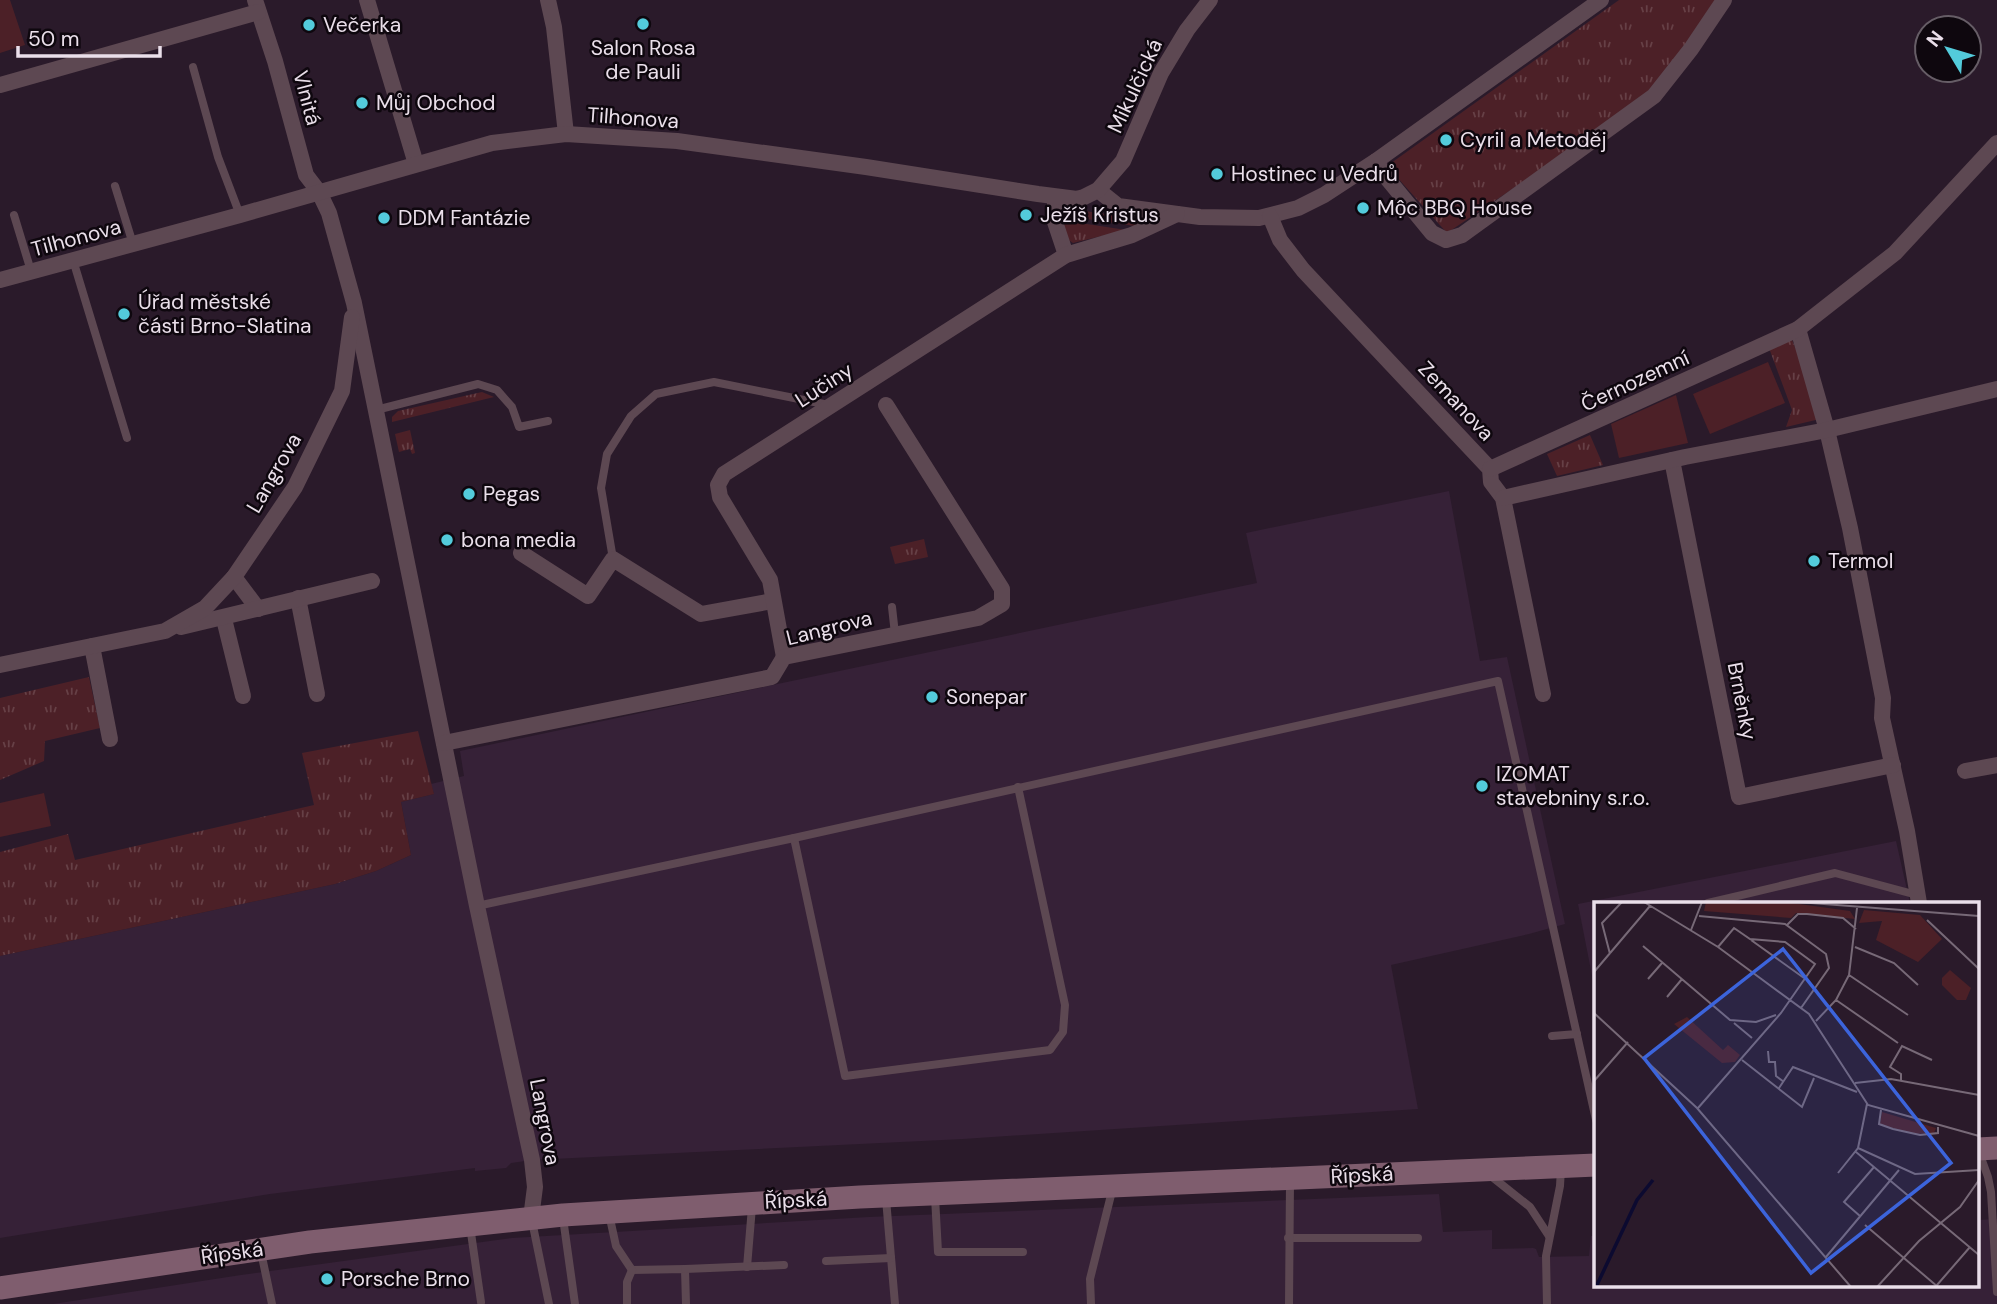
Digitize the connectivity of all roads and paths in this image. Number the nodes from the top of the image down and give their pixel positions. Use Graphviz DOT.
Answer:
graph roads {
  1 [pos="367,0"];
  2 [pos="548,0"];
  3 [pos="1210,0"];
  4 [pos="1601,0"];
  5 [pos="1724,0"];
  6 [pos="256,6"];
  7 [pos="193,67"];
  8 [pos="0,85"];
  9 [pos="566,134"];
  10 [pos="1997,143"];
  11 [pos="1376,161"];
  12 [pos="416,164"];
  13 [pos="115,186"];
  14 [pos="1098,190"];
  15 [pos="319,192"];
  16 [pos="1055,197"];
  17 [pos="1177,214"];
  18 [pos="14,215"];
  19 [pos="240,215"];
  20 [pos="1270,216"];
  21 [pos="133,244"];
  22 [pos="1066,255"];
  23 [pos="73,260"];
  24 [pos="32,271"];
  25 [pos="0,280"];
  26 [pos="354,303"];
  27 [pos="1798,329"];
  28 [pos="1997,389"];
  29 [pos="831,405"];
  30 [pos="886,405"];
  31 [pos="376,410"];
  32 [pos="548,421"];
  33 [pos="1827,430"];
  34 [pos="127,438"];
  35 [pos="1672,460"];
  36 [pos="1490,469"];
  37 [pos="1503,498"];
  38 [pos="521,553"];
  39 [pos="613,559"];
  40 [pos="234,577"];
  41 [pos="372,581"];
  42 [pos="298,598"];
  43 [pos="773,601"];
  44 [pos="892,607"];
  45 [pos="258,609"];
  46 [pos="224,619"];
  47 [pos="164,631"];
  48 [pos="895,634"];
  49 [pos="92,646"];
  50 [pos="784,657"];
  51 [pos="0,665"];
  52 [pos="317,694"];
  53 [pos="1543,694"];
  54 [pos="243,696"];
  55 [pos="110,739"];
  56 [pos="444,743"];
  57 [pos="1893,765"];
  58 [pos="1997,765"];
  59 [pos="1965,771"];
  60 [pos="1018,787"];
  61 [pos="794,838"];
  62 [pos="1918,899"];
  63 [pos="1712,902"];
  64 [pos="477,906"];
  65 [pos="1577,1034"];
  66 [pos="1552,1036"];
  67 [pos="1594,1111"];
  68 [pos="1980,1155"];
  69 [pos="1594,1165"];
  70 [pos="1561,1167"];
  71 [pos="1478,1170"];
  72 [pos="1290,1179"];
  73 [pos="1113,1186"];
  74 [pos="935,1194"];
  75 [pos="886,1196"];
  76 [pos="752,1203"];
  77 [pos="609,1212"];
  78 [pos="563,1215"];
  79 [pos="531,1218"];
  80 [pos="470,1224"];
  81 [pos="1549,1236"];
  82 [pos="1288,1238"];
  83 [pos="1418,1238"];
  84 [pos="260,1249"];
  85 [pos="1023,1252"];
  86 [pos="891,1258"];
  87 [pos="826,1261"];
  88 [pos="784,1265"];
  89 [pos="747,1267"];
  90 [pos="685,1269"];
  91 [pos="632,1270"];
  92 [pos="2,1291"];
  93 [pos="1997,1292"];
  94 [pos="481,1302"];
  95 [pos="272,1304"];
  96 [pos="549,1304"];
  97 [pos="575,1304"];
  98 [pos="627,1304"];
  99 [pos="686,1304"];
  100 [pos="895,1304"];
  101 [pos="1091,1304"];
  102 [pos="1289,1304"];
  103 [pos="1547,1304"];
  1 -- 12 [label="street"];
  2 -- 9 [label="street"];
  3 -- 14 [label="street, Mikulčická"];
  4 -- 11 [label="street"];
  5 -- 11 [label="street"];
  6 -- 8 [label="street, Vlnitá"];
  6 -- 15 [label="street, Vlnitá"];
  7 -- 19 [label="lane"];
  9 -- 12 [label="street, Tilhonova"];
  9 -- 16 [label="street, Tilhonova"];
  10 -- 27 [label="street, Černozemní"];
  11 -- 20 [label="street"];
  12 -- 15 [label="street, Tilhonova"];
  13 -- 21 [label="lane"];
  14 -- 16 [label="street, Tilhonova"];
  14 -- 17 [label="street"];
  15 -- 19 [label="street, Tilhonova"];
  15 -- 26 [label="street, Langrova"];
  16 -- 22 [label="street"];
  17 -- 20 [label="street"];
  17 -- 22 [label="street, Lučiny"];
  18 -- 24 [label="lane"];
  19 -- 21 [label="street, Tilhonova"];
  20 -- 36 [label="street, Zemanova"];
  21 -- 23 [label="street, Tilhonova"];
  22 -- 29 [label="street, Lučiny"];
  23 -- 24 [label="street, Tilhonova"];
  23 -- 34 [label="lane"];
  24 -- 25 [label="street, Tilhonova"];
  26 -- 31 [label="street, Langrova"];
  26 -- 40 [label="street, Langrova"];
  27 -- 33 [label="street"];
  27 -- 36 [label="street, Černozemní"];
  28 -- 33 [label="street"];
  29 -- 39 [label="lane"];
  29 -- 43 [label="street, Lučiny"];
  30 -- 48 [label="street, Langrova"];
  31 -- 32 [label="lane"];
  31 -- 56 [label="street, Langrova"];
  33 -- 35 [label="street"];
  33 -- 57 [label="street"];
  35 -- 37 [label="street"];
  35 -- 57 [label="street, Brněnky"];
  36 -- 37 [label="street, Zemanova"];
  37 -- 53 [label="street, Zemanova"];
  38 -- 39 [label="street"];
  39 -- 43 [label="street"];
  40 -- 45 [label="street"];
  40 -- 47 [label="street, Langrova"];
  41 -- 42 [label="street, Langrova"];
  42 -- 45 [label="street, Langrova"];
  42 -- 52 [label="street"];
  43 -- 50 [label="street, Lučiny"];
  44 -- 48 [label="lane"];
  45 -- 46 [label="street, Langrova"];
  46 -- 47 [label="street, Langrova"];
  46 -- 54 [label="street"];
  47 -- 49 [label="street, Langrova"];
  48 -- 50 [label="street, Langrova"];
  49 -- 51 [label="street, Langrova"];
  49 -- 55 [label="street"];
  50 -- 56 [label="street, Langrova"];
  56 -- 64 [label="street, Langrova"];
  57 -- 62 [label="street"];
  58 -- 59 [label="street"];
  60 -- 61 [label="lane"];
  60 -- 61 [label="lane"];
  60 -- 65 [label="lane"];
  61 -- 64 [label="lane"];
  62 -- 63 [label="lane"];
  64 -- 79 [label="street, Langrova"];
  65 -- 66 [label="lane"];
  65 -- 67 [label="lane"];
  68 -- 93 [label="lane"];
  69 -- 70 [label="street, Řípská"];
  70 -- 71 [label="street, Řípská"];
  70 -- 81 [label="lane"];
  71 -- 72 [label="street, Řípská"];
  71 -- 81 [label="lane"];
  72 -- 73 [label="street, Řípská"];
  72 -- 82 [label="lane"];
  73 -- 74 [label="street, Řípská"];
  73 -- 101 [label="lane"];
  74 -- 75 [label="street, Řípská"];
  74 -- 85 [label="lane"];
  75 -- 76 [label="street, Řípská"];
  75 -- 86 [label="lane"];
  76 -- 77 [label="street, Řípská"];
  76 -- 89 [label="lane"];
  77 -- 78 [label="street, Řípská"];
  77 -- 91 [label="lane"];
  78 -- 79 [label="street, Řípská"];
  78 -- 97 [label="lane"];
  79 -- 80 [label="street, Řípská"];
  79 -- 96 [label="lane, Langrova"];
  80 -- 84 [label="street, Řípská"];
  80 -- 94 [label="lane"];
  81 -- 103 [label="lane"];
  82 -- 83 [label="lane"];
  82 -- 102 [label="lane"];
  84 -- 92 [label="street, Řípská"];
  84 -- 95 [label="lane"];
  86 -- 87 [label="lane"];
  86 -- 100 [label="lane"];
  88 -- 89 [label="lane"];
  89 -- 90 [label="lane"];
  90 -- 91 [label="lane"];
  90 -- 99 [label="lane"];
  91 -- 98 [label="lane"];
}
